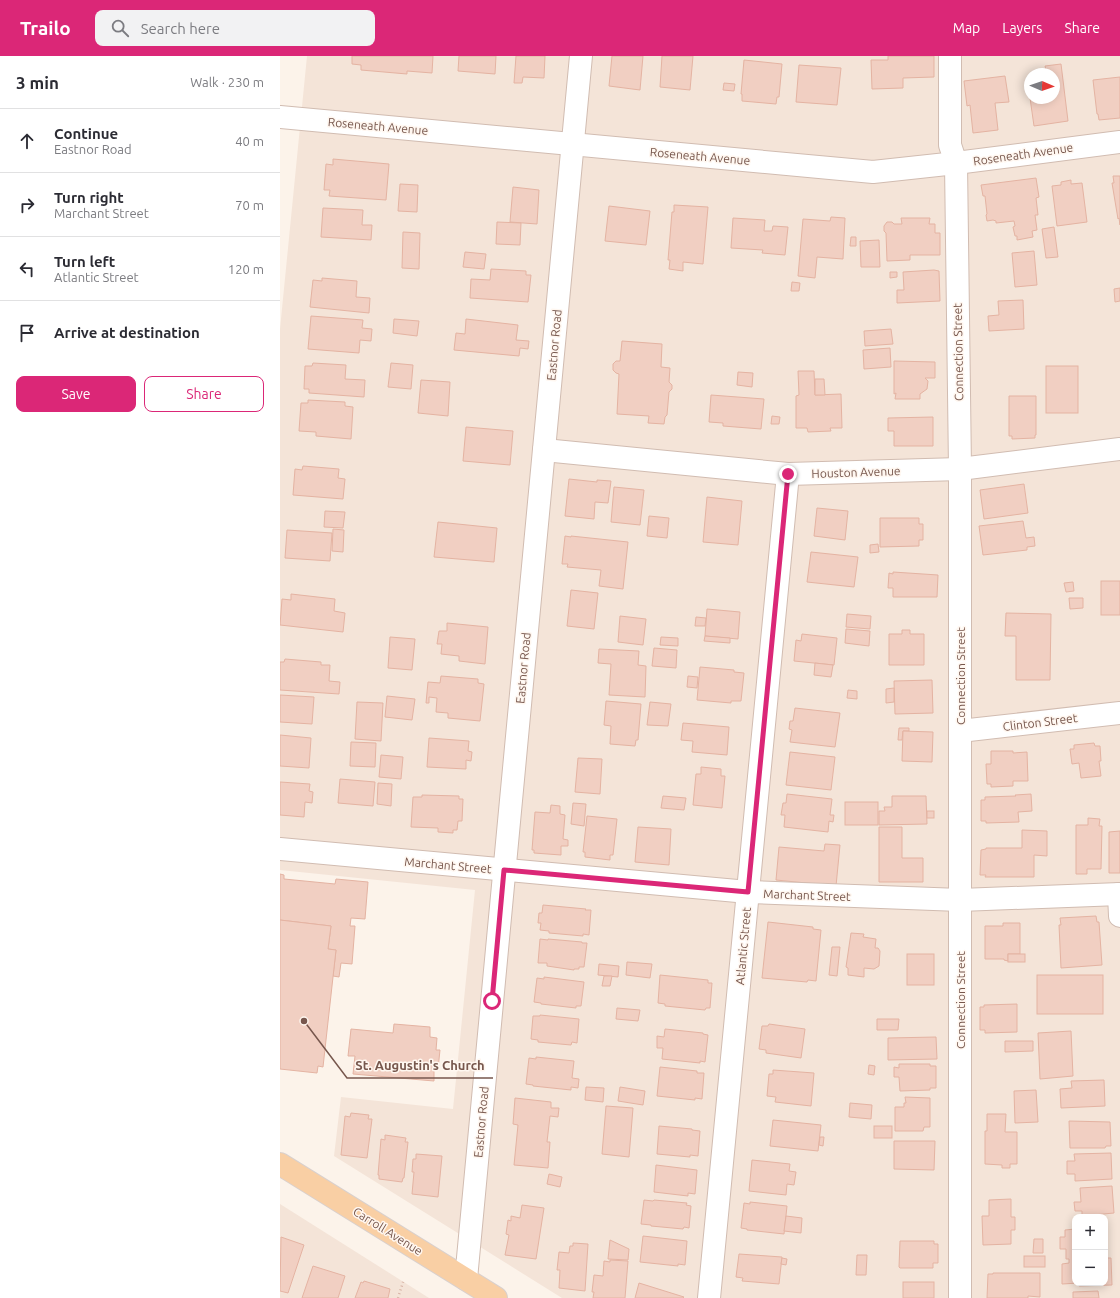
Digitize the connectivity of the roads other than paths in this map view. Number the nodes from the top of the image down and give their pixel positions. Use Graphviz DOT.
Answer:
graph roads {
  1 [pos="581,56"];
  2 [pos="950,56"];
  3 [pos="280,117"];
  4 [pos="1120,142"];
  5 [pos="573,144"];
  6 [pos="956,163"];
  7 [pos="1120,449"];
  8 [pos="544,450"];
  9 [pos="960,469"];
  10 [pos="788,474"];
  11 [pos="1120,713"];
  12 [pos="960,731"];
  13 [pos="280,849"];
  14 [pos="504,870"];
  15 [pos="748,892"];
  16 [pos="1120,894"];
  17 [pos="960,900"];
  18 [pos="1120,916"];
  19 [pos="280,1164"];
  20 [pos="466,1280"];
  21 [pos="496,1298"];
  22 [pos="709,1298"];
  23 [pos="960,1298"];
  1 -- 5 [label="street, Eastnor Road"];
  2 -- 6 [label="street, Connection Street"];
  3 -- 5 [label="street, Roseneath Avenue"];
  4 -- 6 [label="street, Roseneath Avenue"];
  5 -- 6 [label="street, Roseneath Avenue"];
  5 -- 8 [label="street, Eastnor Road"];
  6 -- 9 [label="street, Connection Street"];
  7 -- 9 [label="street, Houston Avenue"];
  8 -- 10 [label="street, Houston Avenue"];
  8 -- 14 [label="street, Eastnor Road"];
  9 -- 10 [label="street, Houston Avenue"];
  9 -- 12 [label="street, Connection Street"];
  10 -- 15 [label="street, Atlantic Street"];
  11 -- 12 [label="street, Clinton Street"];
  12 -- 17 [label="street, Connection Street"];
  13 -- 14 [label="street, Marchant Street"];
  14 -- 15 [label="street, Marchant Street"];
  14 -- 20 [label="street, Eastnor Road"];
  15 -- 17 [label="street, Marchant Street"];
  15 -- 22 [label="street, Atlantic Street"];
  16 -- 17 [label="street, Marchant Street"];
  16 -- 18 [label="street"];
  17 -- 23 [label="street, Connection Street"];
  19 -- 20 [label="main road, Carroll Avenue"];
  20 -- 21 [label="main road, Carroll Avenue"];
}
